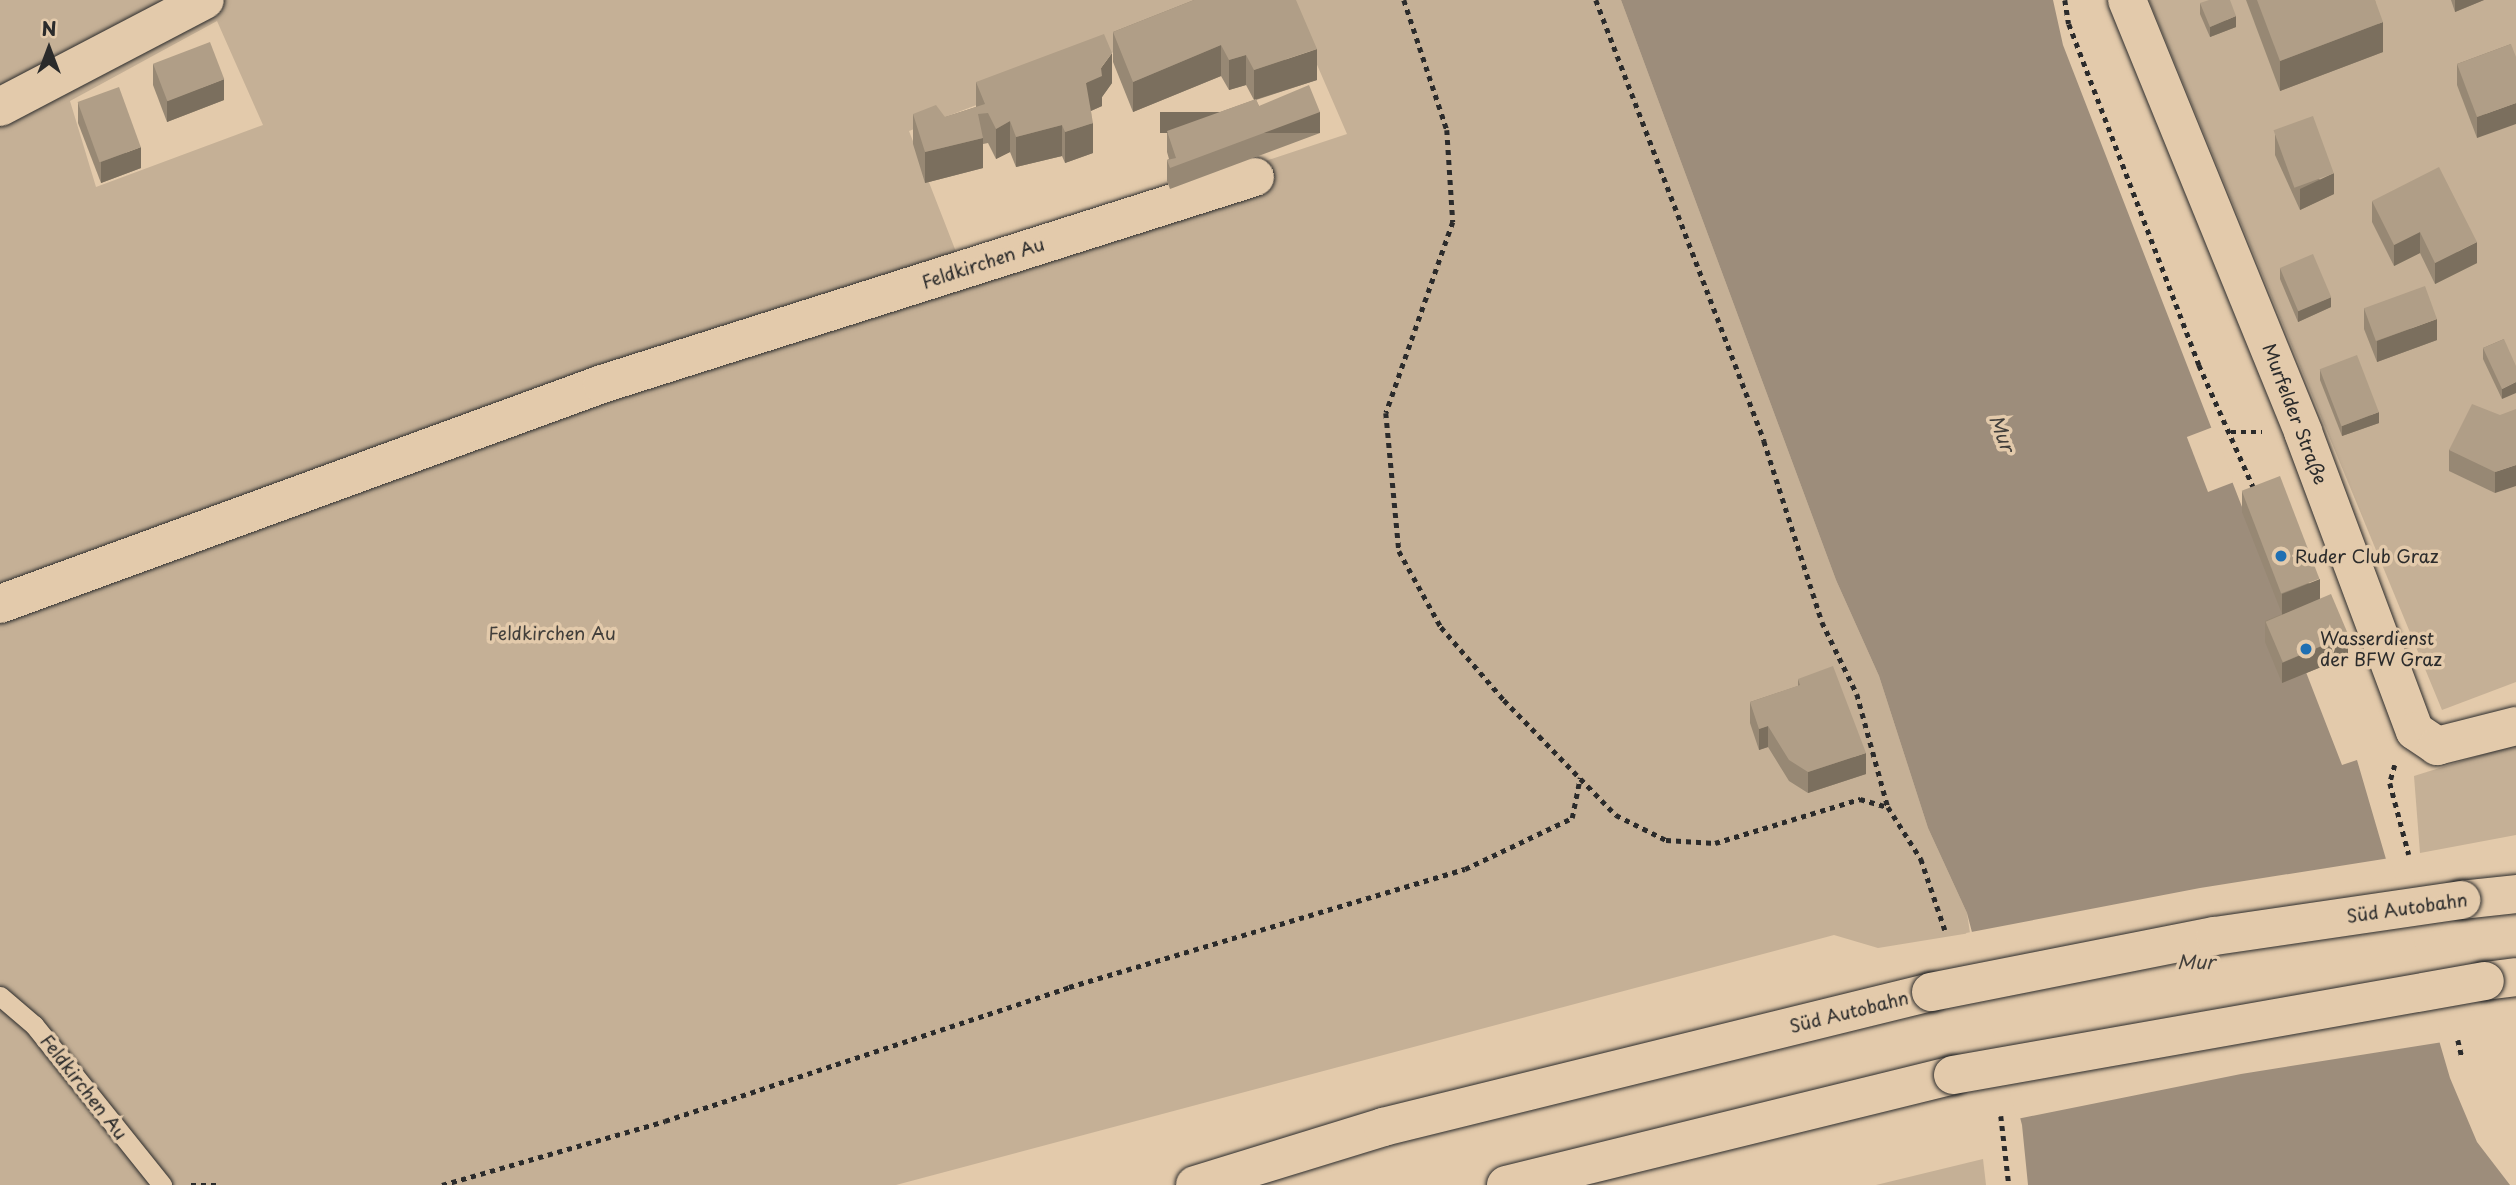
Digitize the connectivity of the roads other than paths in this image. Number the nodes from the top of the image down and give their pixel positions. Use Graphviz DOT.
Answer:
graph roads {
  1 [pos="205,0"];
  2 [pos="2127,0"];
  3 [pos="0,107"];
  4 [pos="1255,177"];
  5 [pos="0,604"];
  6 [pos="2516,726"];
  7 [pos="2516,894"];
  8 [pos="2500,979"];
  9 [pos="0,996"];
  10 [pos="162,1185"];
  11 [pos="1195,1185"];
  12 [pos="1506,1185"];
  1 -- 3 [label="main road"];
  2 -- 6 [label="main road, Murfelder Straße"];
  4 -- 5 [label="main road, Feldkirchen Au"];
  7 -- 11 [label="main road, Süd Autobahn, bridge"];
  8 -- 12 [label="main road, bridge"];
  9 -- 10 [label="lane, Feldkirchen Au"];
}
